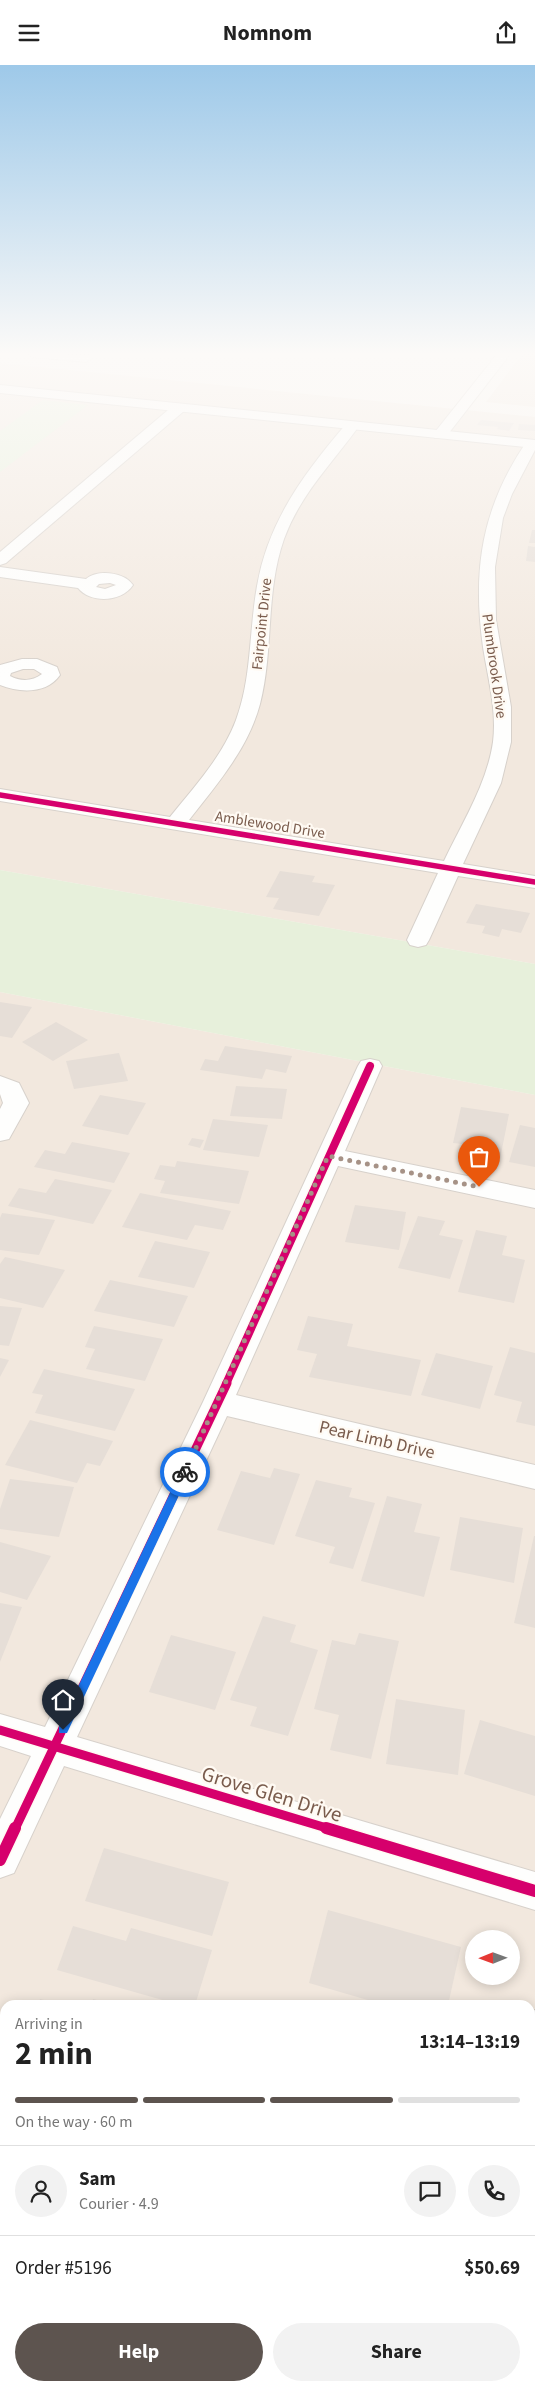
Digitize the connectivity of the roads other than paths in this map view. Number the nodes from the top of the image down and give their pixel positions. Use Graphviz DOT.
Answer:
graph roads {
  1 [pos="116,462"];
  2 [pos="321,462"];
  3 [pos="523,462"];
  4 [pos="0,560"];
  5 [pos="0,572"];
  6 [pos="87,584"];
  7 [pos="0,795"];
  8 [pos="175,824"];
  9 [pos="450,868"];
  10 [pos="535,882"];
  11 [pos="418,940"];
  12 [pos="370,1066"];
  13 [pos="0,1084"];
  14 [pos="0,1133"];
  15 [pos="328,1156"];
  16 [pos="535,1199"];
  17 [pos="218,1402"];
  18 [pos="535,1477"];
  19 [pos="0,1730"];
  20 [pos="55,1747"];
  21 [pos="0,1860"];
  22 [pos="535,1891"];
  1 -- 4 [label="street"];
  2 -- 8 [label="street, Fairpoint Drive"];
  3 -- 9 [label="street, Plumbrook Drive"];
  5 -- 6 [label="street"];
  7 -- 8 [label="street, Amblewood Drive"];
  8 -- 9 [label="street, Amblewood Drive"];
  9 -- 10 [label="street, Amblewood Drive"];
  9 -- 11 [label="street, Plumbrook Drive"];
  12 -- 15 [label="street"];
  13 -- 14 [label="street"];
  15 -- 16 [label="street"];
  15 -- 17 [label="street"];
  17 -- 18 [label="street, Pear Limb Drive"];
  17 -- 20 [label="street"];
  19 -- 20 [label="street, Grove Glen Drive"];
  20 -- 21 [label="street"];
  20 -- 22 [label="street, Grove Glen Drive"];
}
